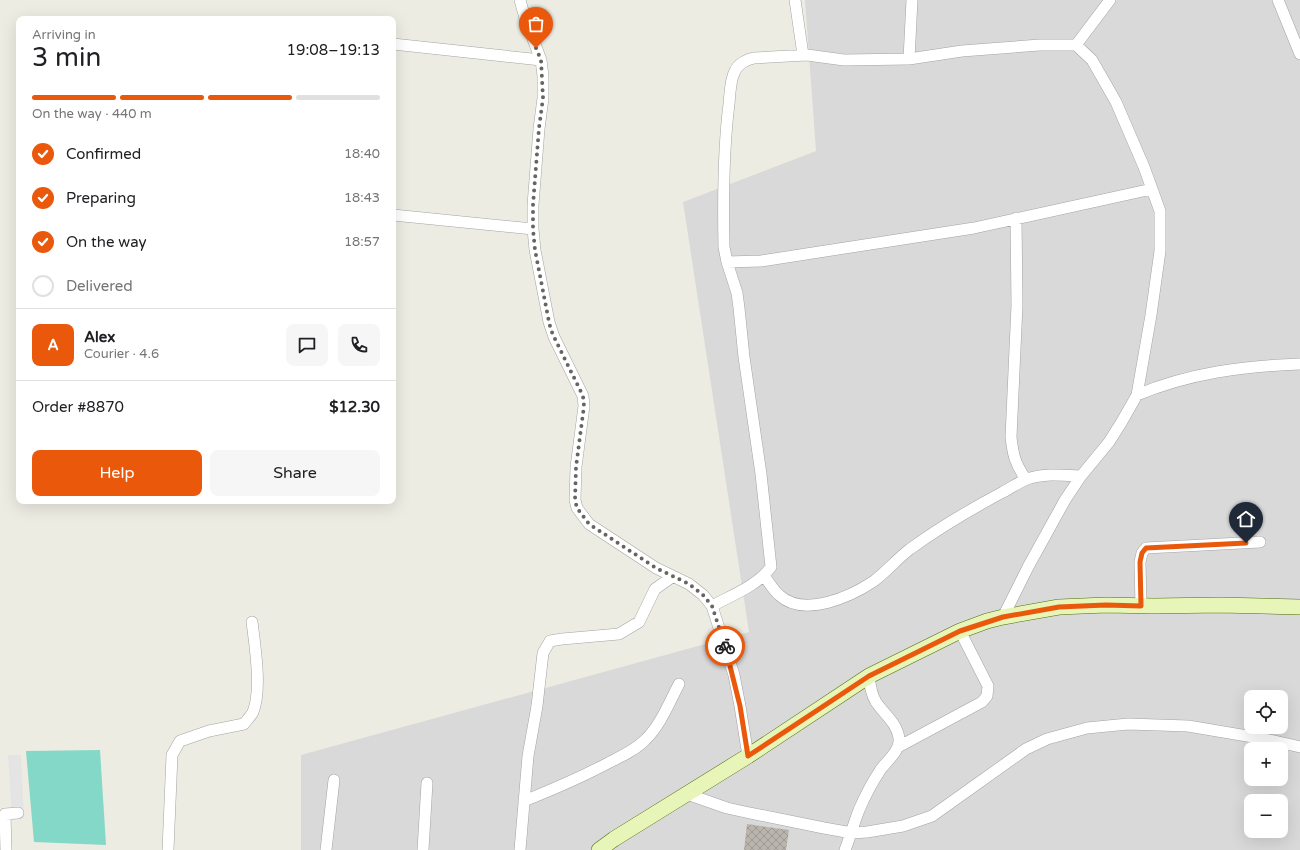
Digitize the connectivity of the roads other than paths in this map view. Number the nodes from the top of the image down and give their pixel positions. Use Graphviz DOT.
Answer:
graph roads {
  1 [pos="520,0"];
  2 [pos="795,0"];
  3 [pos="912,0"];
  4 [pos="1110,0"];
  5 [pos="1278,0"];
  6 [pos="396,44"];
  7 [pos="1076,45"];
  8 [pos="1300,54"];
  9 [pos="803,55"];
  10 [pos="909,58"];
  11 [pos="541,60"];
  12 [pos="1152,189"];
  13 [pos="396,215"];
  14 [pos="1016,218"];
  15 [pos="533,229"];
  16 [pos="727,262"];
  17 [pos="1300,364"];
  18 [pos="1137,395"];
  19 [pos="1081,476"];
  20 [pos="1026,479"];
  21 [pos="1260,542"];
  22 [pos="672,576"];
  23 [pos="764,576"];
  24 [pos="712,606"];
  25 [pos="1141,606"];
  26 [pos="1300,607"];
  27 [pos="1003,617"];
  28 [pos="252,622"];
  29 [pos="960,631"];
  30 [pos="869,676"];
  31 [pos="679,684"];
  32 [pos="898,747"];
  33 [pos="1300,747"];
  34 [pos="748,756"];
  35 [pos="334,780"];
  36 [pos="427,783"];
  37 [pos="687,794"];
  38 [pos="524,801"];
  39 [pos="18,813"];
  40 [pos="852,833"];
  41 [pos="6,850"];
  42 [pos="168,850"];
  43 [pos="326,850"];
  44 [pos="423,850"];
  45 [pos="520,850"];
  46 [pos="599,850"];
  47 [pos="845,850"];
  1 -- 11 [label="street"];
  2 -- 9 [label="street"];
  3 -- 10 [label="street"];
  4 -- 7 [label="street"];
  5 -- 8 [label="street"];
  6 -- 11 [label="street"];
  7 -- 10 [label="street"];
  7 -- 12 [label="street"];
  9 -- 10 [label="street"];
  9 -- 16 [label="street"];
  11 -- 15 [label="street"];
  12 -- 14 [label="street"];
  12 -- 18 [label="street"];
  13 -- 15 [label="street"];
  14 -- 16 [label="street"];
  14 -- 20 [label="street"];
  15 -- 22 [label="street"];
  16 -- 23 [label="street"];
  17 -- 18 [label="street"];
  18 -- 19 [label="street"];
  19 -- 20 [label="street"];
  19 -- 27 [label="street"];
  20 -- 23 [label="street"];
  21 -- 25 [label="street"];
  22 -- 24 [label="street"];
  22 -- 38 [label="street"];
  23 -- 24 [label="street"];
  24 -- 34 [label="street"];
  25 -- 26 [label="main road"];
  25 -- 27 [label="main road"];
  27 -- 29 [label="main road"];
  28 -- 42 [label="street"];
  29 -- 30 [label="main road"];
  29 -- 32 [label="street"];
  30 -- 32 [label="street"];
  30 -- 34 [label="main road"];
  31 -- 38 [label="street"];
  32 -- 40 [label="street"];
  33 -- 40 [label="street"];
  34 -- 37 [label="main road"];
  35 -- 43 [label="street"];
  36 -- 44 [label="street"];
  37 -- 40 [label="street"];
  37 -- 46 [label="main road"];
  38 -- 45 [label="street"];
  39 -- 41 [label="street"];
  40 -- 47 [label="street"];
}
